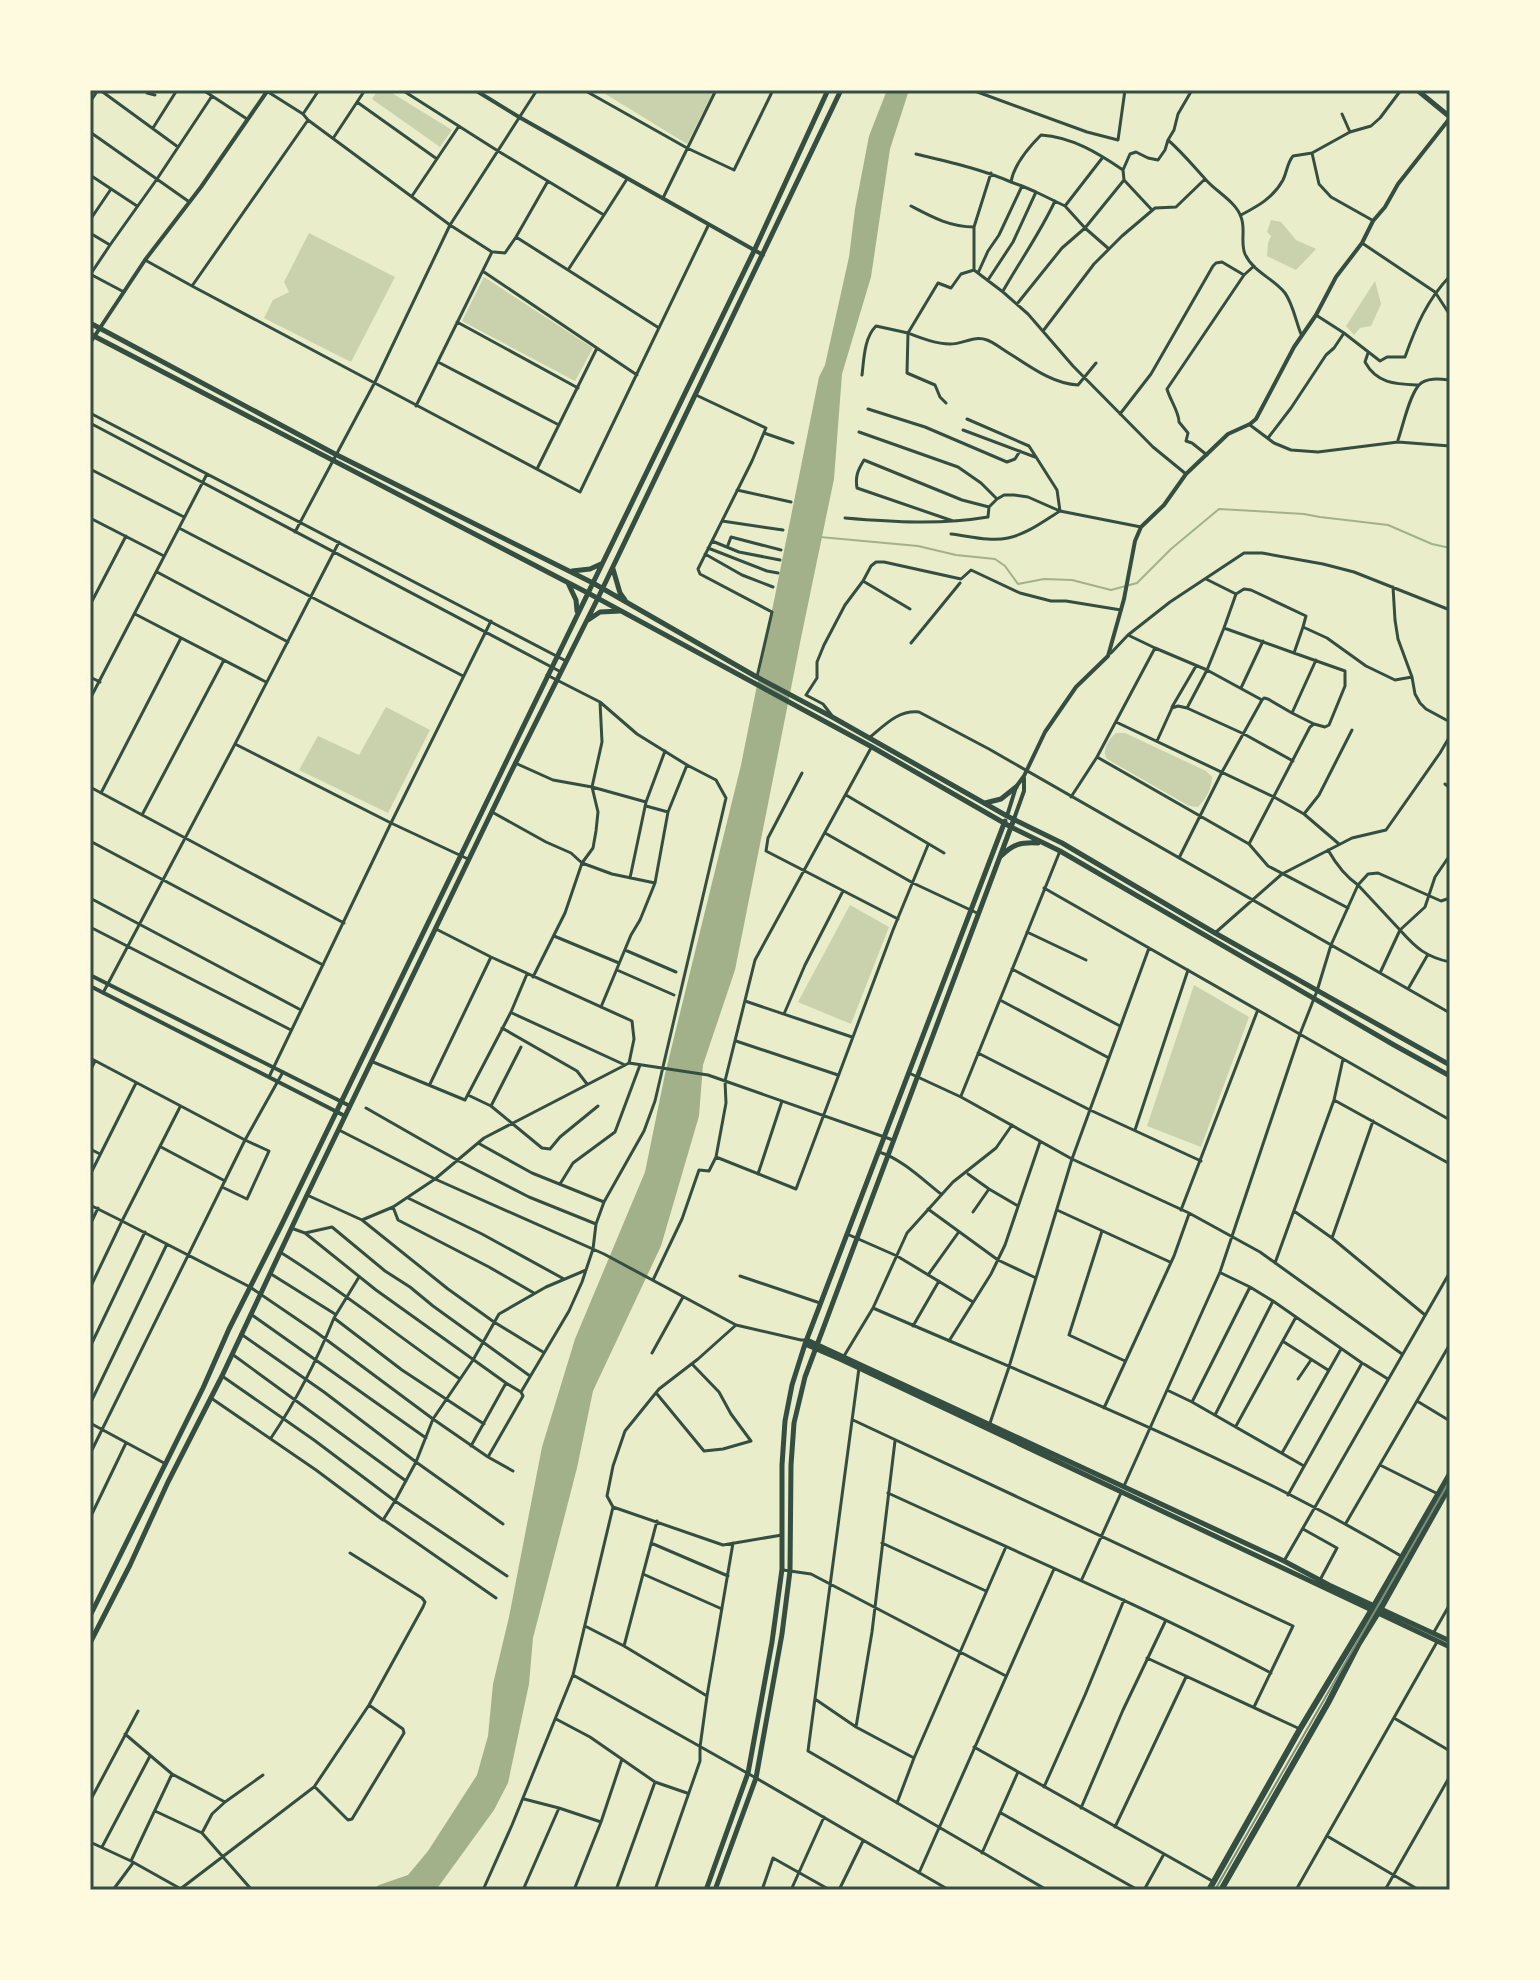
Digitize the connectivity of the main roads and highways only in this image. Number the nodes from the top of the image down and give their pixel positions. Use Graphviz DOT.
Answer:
graph roads {
  1 [pos="828,90"];
  2 [pos="841,90"];
  3 [pos="1417,90"];
  4 [pos="1450,118"];
  5 [pos="90,323"];
  6 [pos="92,335"];
  7 [pos="603,562"];
  8 [pos="612,568"];
  9 [pos="571,571"];
  10 [pos="566,582"];
  11 [pos="593,583"];
  12 [pos="603,588"];
  13 [pos="588,593"];
  14 [pos="598,598"];
  15 [pos="625,601"];
  16 [pos="621,611"];
  17 [pos="577,616"];
  18 [pos="586,622"];
  19 [pos="872,742"];
  20 [pos="1016,787"];
  21 [pos="984,803"];
  22 [pos="1014,819"];
  23 [pos="1006,820"];
  24 [pos="1011,827"];
  25 [pos="1043,843"];
  26 [pos="1000,857"];
  27 [pos="1450,1065"];
  28 [pos="1450,1076"];
  29 [pos="804,1342"];
  30 [pos="815,1346"];
  31 [pos="988,1426"];
  32 [pos="164,1463"];
  33 [pos="175,1469"];
  34 [pos="1450,1474"];
  35 [pos="1450,1485"];
  36 [pos="1122,1489"];
  37 [pos="1376,1610"];
  38 [pos="90,1616"];
  39 [pos="90,1643"];
  40 [pos="1450,1644"];
  41 [pos="706,1890"];
  42 [pos="715,1890"];
  43 [pos="1209,1890"];
  44 [pos="1221,1890"];
  1 -- 7 [label="main road"];
  2 -- 8 [label="main road"];
  3 -- 4 [label="main road"];
  5 -- 9 [label="main road"];
  6 -- 10 [label="main road"];
  7 -- 9 [label="main road"];
  7 -- 11 [label="main road"];
  8 -- 12 [label="main road"];
  8 -- 15 [label="main road"];
  9 -- 11 [label="main road"];
  10 -- 13 [label="main road"];
  10 -- 17 [label="main road"];
  11 -- 12 [label="main road"];
  11 -- 13 [label="main road"];
  12 -- 14 [label="main road"];
  12 -- 15 [label="main road"];
  13 -- 14 [label="main road"];
  13 -- 17 [label="main road"];
  14 -- 16 [label="main road"];
  14 -- 18 [label="main road"];
  15 -- 19 [label="main road"];
  16 -- 18 [label="main road"];
  16 -- 19 [label="main road"];
  17 -- 32 [label="main road"];
  18 -- 33 [label="main road"];
  19 -- 21 [label="main road"];
  19 -- 23 [label="main road"];
  20 -- 21 [label="main road"];
  21 -- 23 [label="main road"];
  22 -- 23 [label="main road"];
  22 -- 24 [label="main road"];
  22 -- 27 [label="main road"];
  23 -- 24 [label="main road"];
  23 -- 29 [label="main road"];
  24 -- 25 [label="main road"];
  24 -- 26 [label="main road"];
  25 -- 26 [label="main road"];
  25 -- 28 [label="main road"];
  26 -- 30 [label="main road"];
  29 -- 30 [label="main road"];
  29 -- 41 [label="main road"];
  30 -- 31 [label="main road"];
  30 -- 31 [label="main road"];
  30 -- 42 [label="main road"];
  31 -- 36 [label="main road"];
  32 -- 33 [label="main road"];
  32 -- 38 [label="main road"];
  33 -- 39 [label="main road"];
  34 -- 37 [label="main road"];
  35 -- 37 [label="main road"];
  36 -- 37 [label="main road"];
  36 -- 37 [label="main road"];
  37 -- 40 [label="main road"];
  37 -- 40 [label="main road"];
  37 -- 43 [label="main road"];
  37 -- 44 [label="main road"];
}
